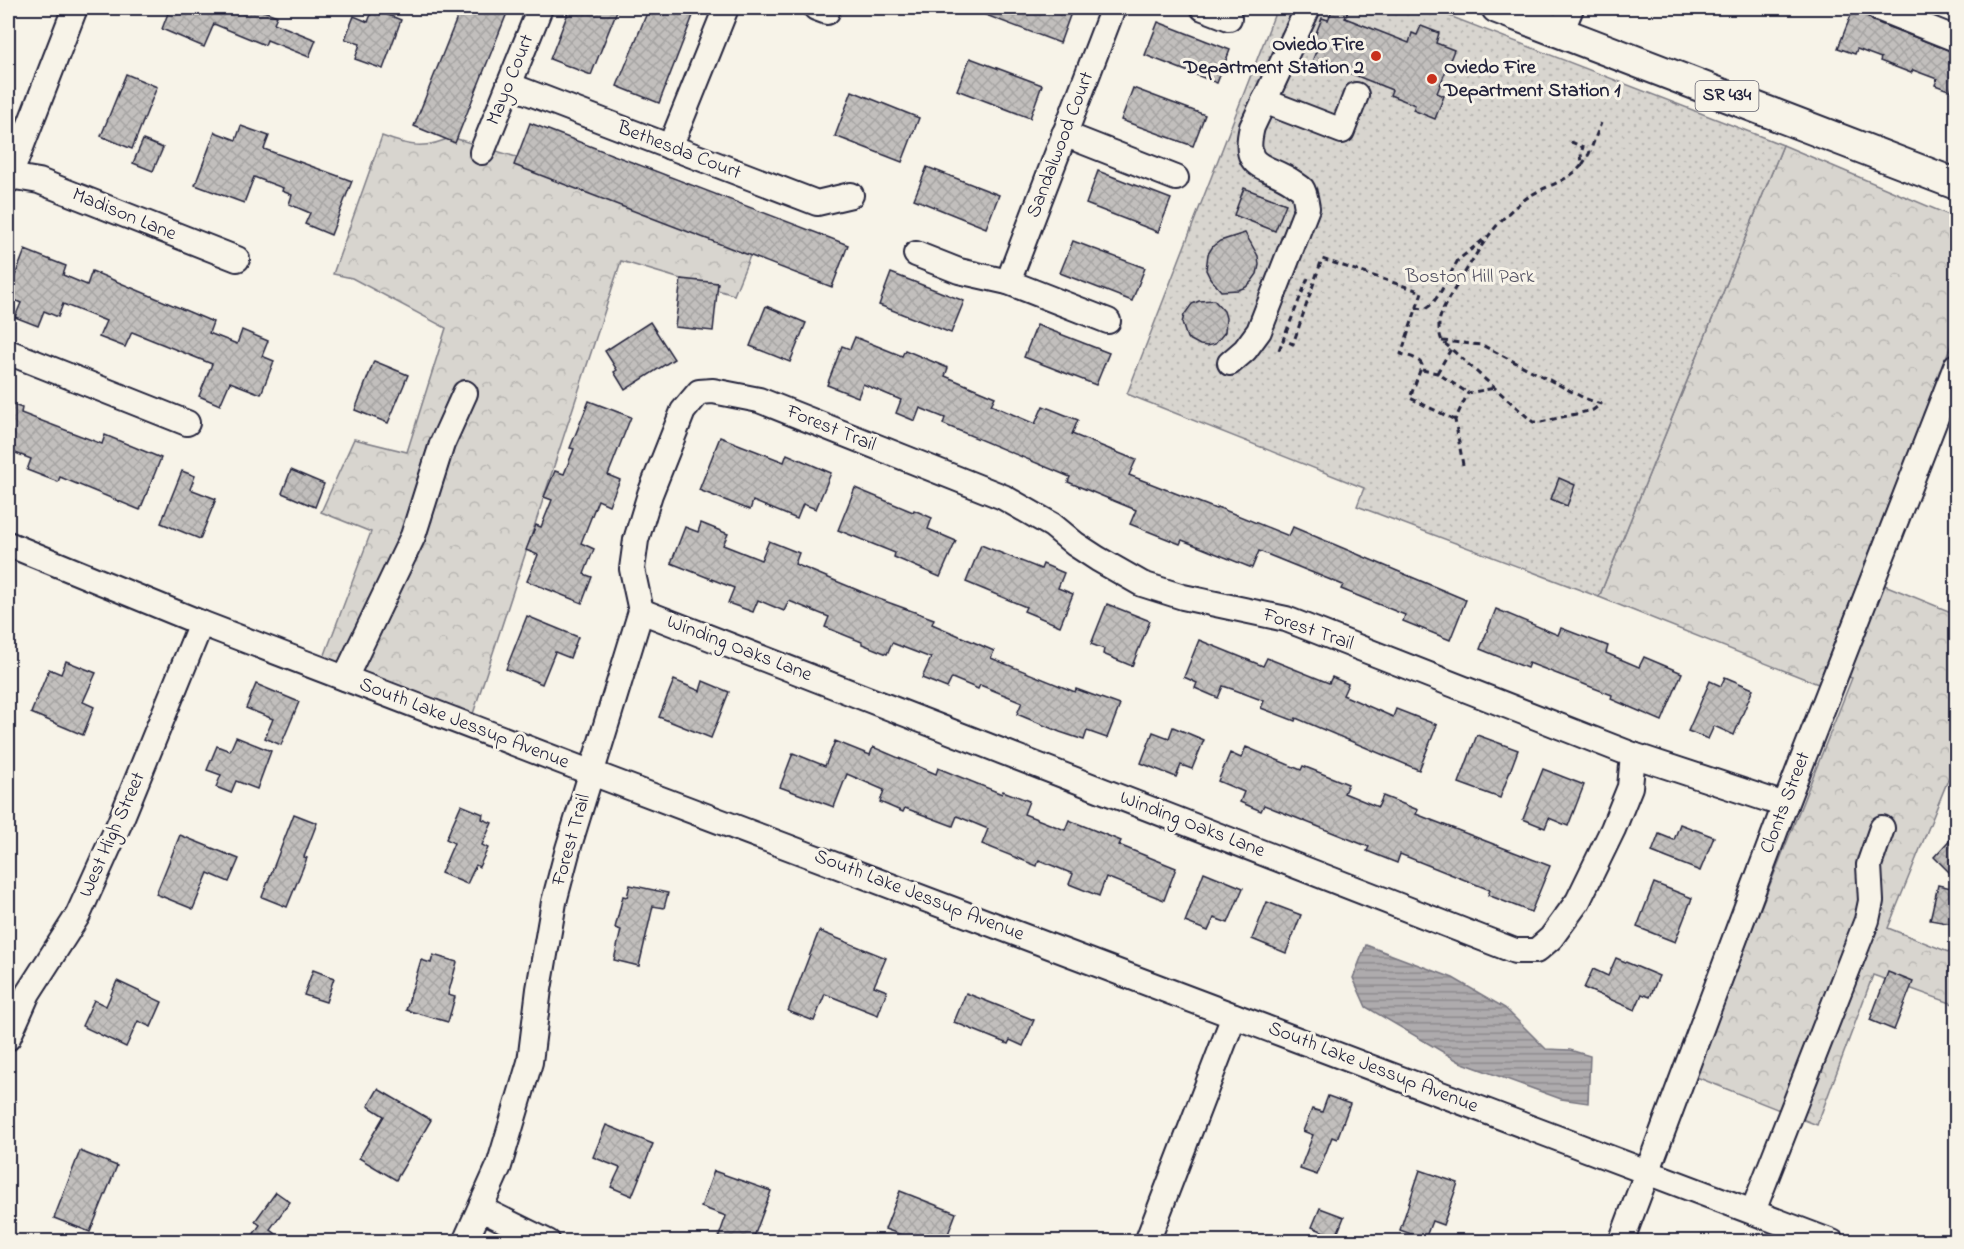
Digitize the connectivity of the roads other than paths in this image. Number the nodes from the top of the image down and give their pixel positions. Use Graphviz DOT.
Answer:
graph roads {
  1 [pos="75,8"];
  2 [pos="540,8"];
  3 [pos="726,8"];
  4 [pos="1113,8"];
  5 [pos="1203,8"];
  6 [pos="1308,8"];
  7 [pos="1497,8"];
  8 [pos="1878,8"];
  9 [pos="1229,18"];
  10 [pos="1566,20"];
  11 [pos="1956,39"];
  12 [pos="509,86"];
  13 [pos="1356,95"];
  14 [pos="1264,101"];
  15 [pos="1064,134"];
  16 [pos="670,147"];
  17 [pos="482,152"];
  18 [pos="8,178"];
  19 [pos="1176,178"];
  20 [pos="1956,184"];
  21 [pos="851,195"];
  22 [pos="916,254"];
  23 [pos="237,259"];
  24 [pos="1008,282"];
  25 [pos="1108,321"];
  26 [pos="8,352"];
  27 [pos="1230,363"];
  28 [pos="1956,366"];
  29 [pos="465,393"];
  30 [pos="187,423"];
  31 [pos="8,544"];
  32 [pos="641,611"];
  33 [pos="201,623"];
  34 [pos="345,678"];
  35 [pos="1633,755"];
  36 [pos="592,773"];
  37 [pos="1785,804"];
  38 [pos="1882,828"];
  39 [pos="1234,1016"];
  40 [pos="8,1038"];
  41 [pos="1648,1171"];
  42 [pos="481,1209"];
  43 [pos="1753,1211"];
  44 [pos="465,1242"];
  45 [pos="548,1242"];
  46 [pos="1147,1242"];
  47 [pos="1621,1242"];
  48 [pos="1832,1242"];
  1 -- 18 [label="street"];
  2 -- 12 [label="street, Mayo Court"];
  3 -- 16 [label="street"];
  4 -- 15 [label="street, Sandalwood Court"];
  5 -- 9 [label="street"];
  6 -- 14 [label="street"];
  7 -- 10 [label="main road, SR 434"];
  8 -- 11 [label="street"];
  10 -- 20 [label="main road, SR 434"];
  12 -- 16 [label="street, Bethesda Court"];
  12 -- 17 [label="street, Mayo Court"];
  13 -- 14 [label="street"];
  14 -- 27 [label="street"];
  15 -- 19 [label="street"];
  15 -- 24 [label="street, Sandalwood Court"];
  16 -- 21 [label="street, Bethesda Court"];
  18 -- 23 [label="street, Madison Lane"];
  22 -- 24 [label="street"];
  24 -- 25 [label="street"];
  26 -- 30 [label="street"];
  28 -- 37 [label="street, Clonts Street"];
  29 -- 34 [label="street"];
  31 -- 33 [label="street, South Lake Jessup Avenue"];
  32 -- 35 [label="street, Winding Oaks Lane"];
  32 -- 35 [label="street, Forest Trail"];
  32 -- 36 [label="street, Forest Trail"];
  33 -- 34 [label="street, South Lake Jessup Avenue"];
  33 -- 40 [label="street, West High Street"];
  34 -- 36 [label="street, South Lake Jessup Avenue"];
  35 -- 37 [label="street, Forest Trail"];
  36 -- 39 [label="street, South Lake Jessup Avenue"];
  36 -- 42 [label="street, Forest Trail"];
  37 -- 41 [label="street, Clonts Street"];
  38 -- 43 [label="street"];
  39 -- 41 [label="street, South Lake Jessup Avenue"];
  39 -- 46 [label="street"];
  41 -- 43 [label="street, South Lake Jessup Avenue"];
  41 -- 47 [label="street, Clonts Street"];
  42 -- 44 [label="street, Forest Trail"];
  42 -- 45 [label="street"];
  43 -- 48 [label="street, South Lake Jessup Avenue"];
}
